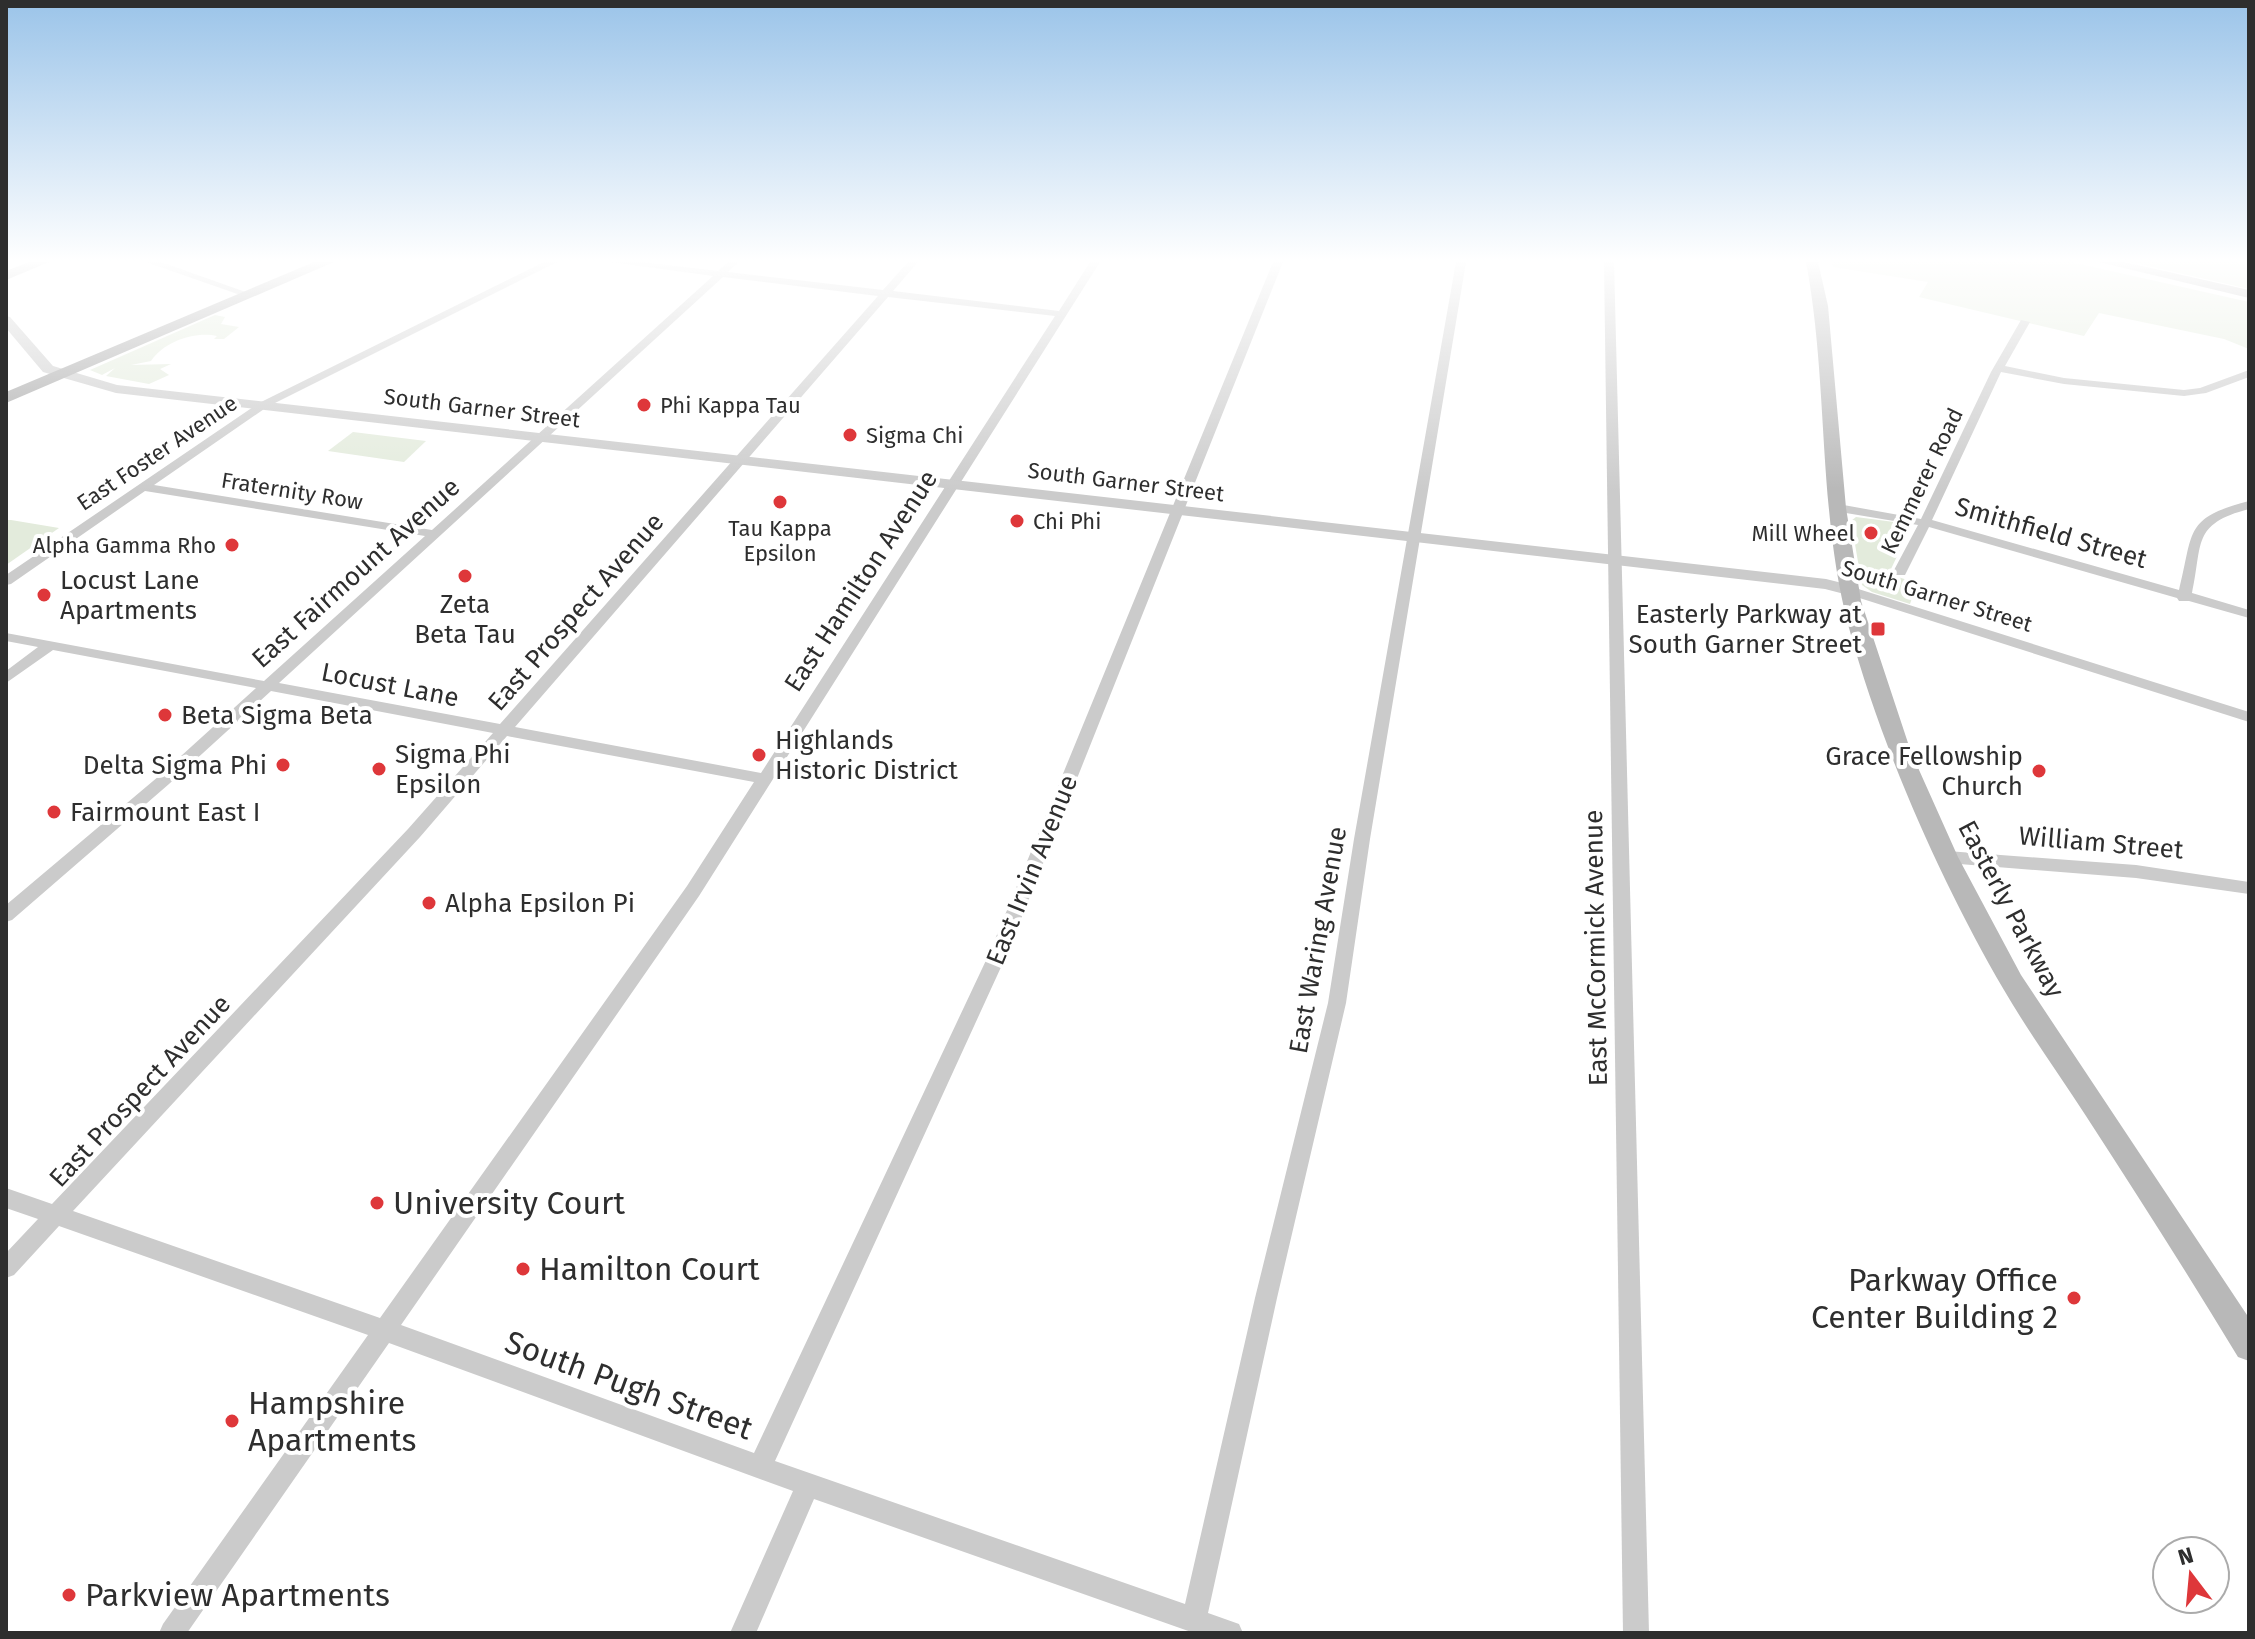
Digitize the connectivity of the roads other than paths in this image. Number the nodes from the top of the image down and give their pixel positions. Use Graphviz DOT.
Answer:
graph roads {
  1 [pos="21,338"];
  2 [pos="147,338"];
  3 [pos="397,338"];
  4 [pos="649,338"];
  5 [pos="846,338"];
  6 [pos="1046,338"];
  7 [pos="1247,338"];
  8 [pos="1448,338"];
  9 [pos="1610,338"];
  10 [pos="1824,338"];
  11 [pos="2015,338"];
  12 [pos="1998,368"];
  13 [pos="2249,373"];
  14 [pos="61,375"];
  15 [pos="6,398"];
  16 [pos="263,405"];
  17 [pos="541,437"];
  18 [pos="740,460"];
  19 [pos="954,484"];
  20 [pos="143,487"];
  21 [pos="2249,505"];
  22 [pos="1838,508"];
  23 [pos="1178,510"];
  24 [pos="1925,522"];
  25 [pos="435,534"];
  26 [pos="1414,537"];
  27 [pos="1614,560"];
  28 [pos="1900,572"];
  29 [pos="6,581"];
  30 [pos="1852,591"];
  31 [pos="2184,598"];
  32 [pos="2249,614"];
  33 [pos="6,637"];
  34 [pos="49,646"];
  35 [pos="6,678"];
  36 [pos="267,686"];
  37 [pos="2249,717"];
  38 [pos="504,731"];
  39 [pos="765,779"];
  40 [pos="1947,857"];
  41 [pos="2249,888"];
  42 [pos="6,915"];
  43 [pos="6,1198"];
  44 [pos="57,1215"];
  45 [pos="6,1268"];
  46 [pos="385,1330"];
  47 [pos="2249,1346"];
  48 [pos="760,1467"];
  49 [pos="808,1485"];
  50 [pos="1194,1620"];
  51 [pos="172,1633"];
  52 [pos="743,1633"];
  53 [pos="1230,1633"];
  54 [pos="1636,1633"];
  1 -- 14 [label="street, South Garner Street"];
  2 -- 14 [label="main road"];
  3 -- 16 [label="street, East Foster Avenue"];
  4 -- 17 [label="street, East Fairmount Avenue"];
  5 -- 18 [label="street, East Prospect Avenue"];
  6 -- 19 [label="street, East Hamilton Avenue"];
  7 -- 23 [label="street, East Irvin Avenue"];
  8 -- 26 [label="street, East Waring Avenue"];
  9 -- 27 [label="street, East McCormick Avenue"];
  10 -- 22 [label="main road, Easterly Parkway"];
  11 -- 12 [label="street, Kemmerer Road"];
  12 -- 13 [label="street"];
  12 -- 24 [label="street, Kemmerer Road"];
  14 -- 15 [label="main road"];
  14 -- 16 [label="street, South Garner Street"];
  16 -- 17 [label="street, South Garner Street"];
  16 -- 20 [label="street, East Foster Avenue"];
  17 -- 18 [label="street, South Garner Street"];
  17 -- 25 [label="street, East Fairmount Avenue"];
  18 -- 19 [label="street, South Garner Street"];
  18 -- 38 [label="street, East Prospect Avenue"];
  19 -- 23 [label="street, South Garner Street"];
  19 -- 39 [label="street, East Hamilton Avenue"];
  20 -- 25 [label="street, Fraternity Row"];
  20 -- 29 [label="street, East Foster Avenue"];
  21 -- 31 [label="street"];
  22 -- 24 [label="street, Smithfield Street"];
  22 -- 30 [label="main road, Easterly Parkway"];
  23 -- 26 [label="street, South Garner Street"];
  23 -- 48 [label="street, East Irvin Avenue"];
  24 -- 28 [label="street, Kemmerer Road"];
  24 -- 31 [label="street, Smithfield Street"];
  25 -- 36 [label="street, East Fairmount Avenue"];
  26 -- 27 [label="street, South Garner Street"];
  26 -- 50 [label="street, East Waring Avenue"];
  27 -- 30 [label="street, South Garner Street"];
  27 -- 54 [label="street, East McCormick Avenue"];
  30 -- 37 [label="street, South Garner Street"];
  30 -- 40 [label="main road, Easterly Parkway"];
  31 -- 32 [label="street, Smithfield Street"];
  33 -- 34 [label="street, Locust Lane"];
  34 -- 35 [label="street"];
  34 -- 36 [label="street, Locust Lane"];
  36 -- 38 [label="street, Locust Lane"];
  36 -- 42 [label="street, East Fairmount Avenue"];
  38 -- 39 [label="street, Locust Lane"];
  38 -- 44 [label="street, East Prospect Avenue"];
  39 -- 46 [label="street, East Hamilton Avenue"];
  40 -- 41 [label="street, William Street"];
  40 -- 47 [label="main road, Easterly Parkway"];
  43 -- 44 [label="street, South Pugh Street"];
  44 -- 45 [label="street, East Prospect Avenue"];
  44 -- 46 [label="street, South Pugh Street"];
  46 -- 48 [label="street, South Pugh Street"];
  46 -- 51 [label="street, East Hamilton Avenue"];
  48 -- 49 [label="street, South Pugh Street"];
  49 -- 50 [label="street, South Pugh Street"];
  49 -- 52 [label="street"];
  50 -- 53 [label="street, South Pugh Street"];
}
